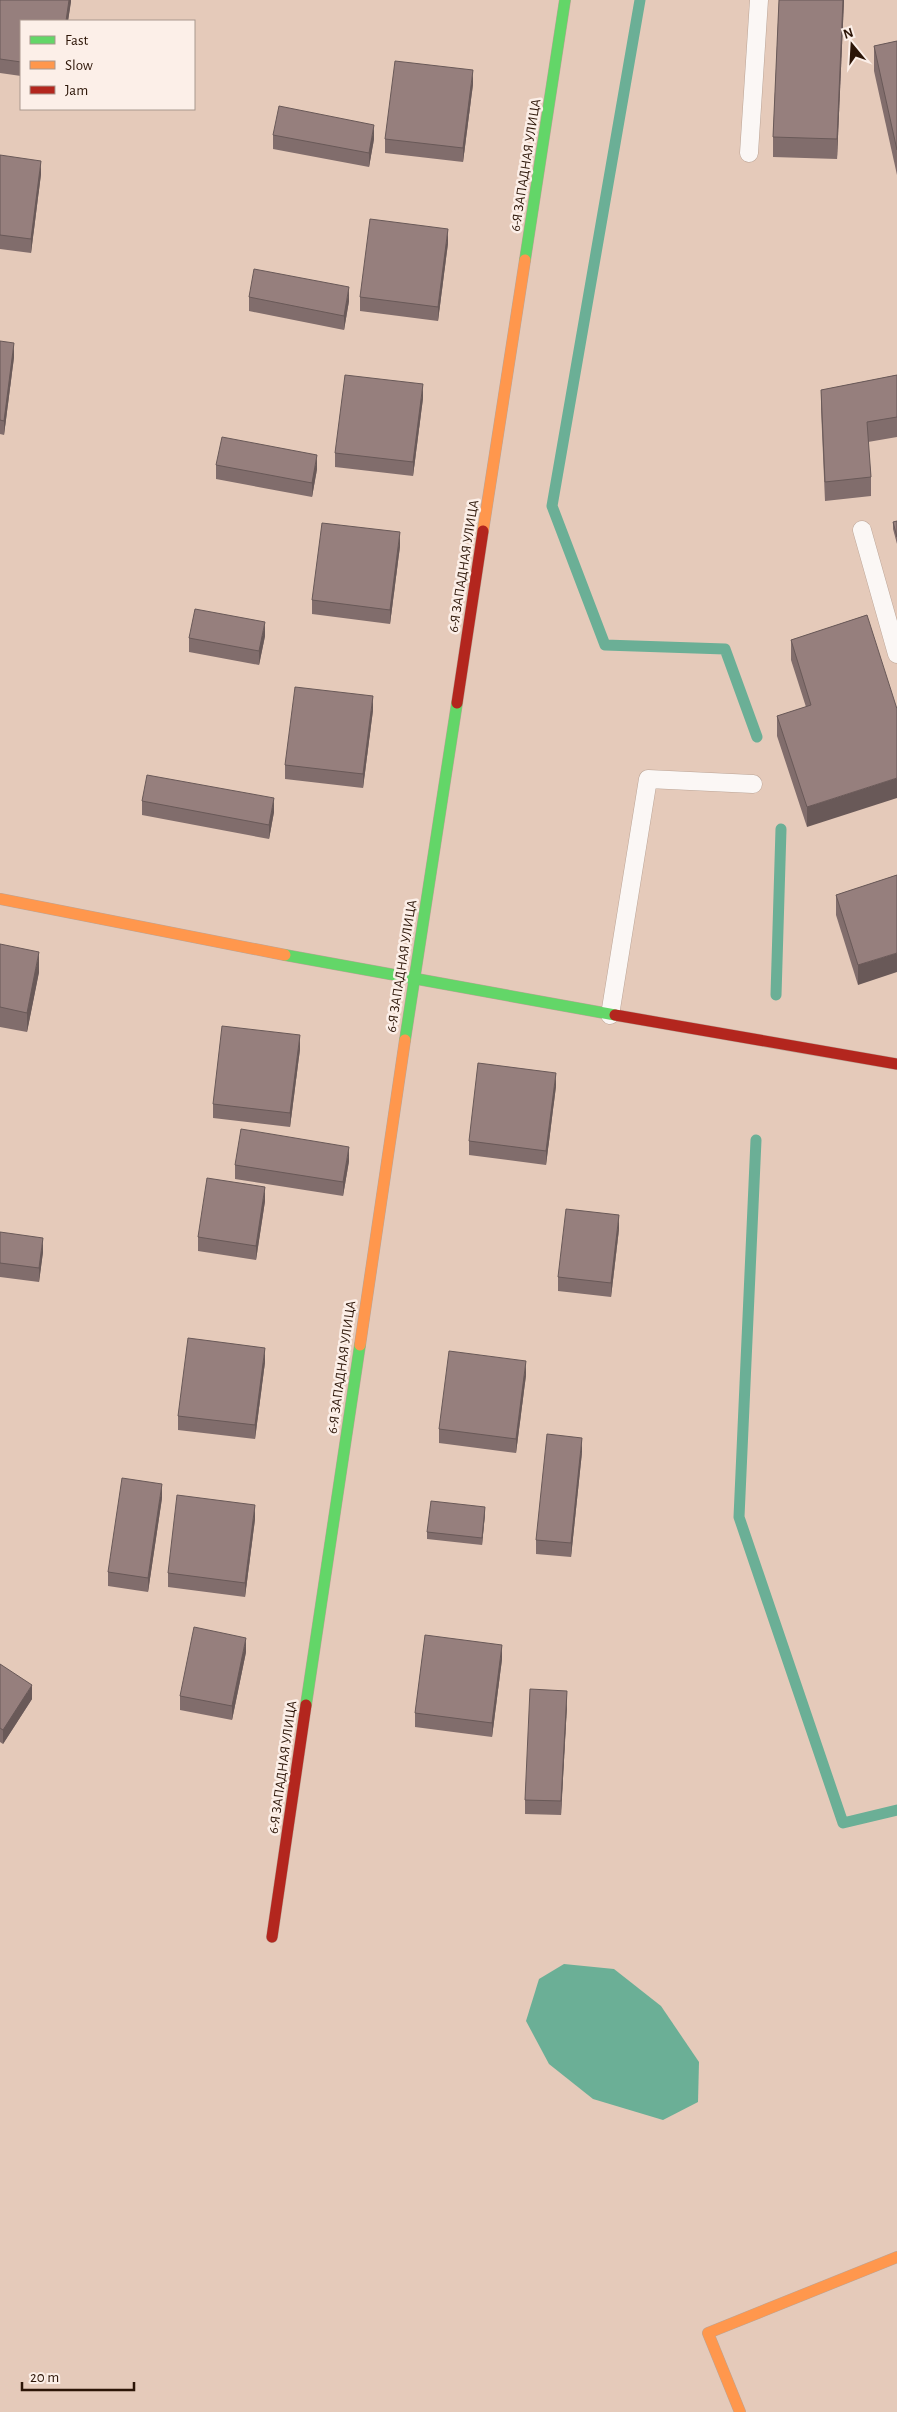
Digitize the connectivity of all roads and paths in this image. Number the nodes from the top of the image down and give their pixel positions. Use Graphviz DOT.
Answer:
graph roads {
  1 [pos="565,0"];
  2 [pos="758,0"];
  3 [pos="748,153"];
  4 [pos="862,530"];
  5 [pos="897,654"];
  6 [pos="753,784"];
  7 [pos="0,899"];
  8 [pos="414,980"];
  9 [pos="610,1015"];
  10 [pos="897,1064"];
  11 [pos="272,1937"];
  12 [pos="897,2257"];
  13 [pos="740,2412"];
  1 -- 8 [label="street, 6-Я ЗАПАДНАЯ УЛИЦА"];
  2 -- 3 [label="lane"];
  4 -- 5 [label="lane"];
  6 -- 9 [label="lane"];
  7 -- 8 [label="street"];
  8 -- 9 [label="street"];
  8 -- 11 [label="street, 6-Я ЗАПАДНАЯ УЛИЦА"];
  9 -- 10 [label="street"];
  12 -- 13 [label="street"];
}
